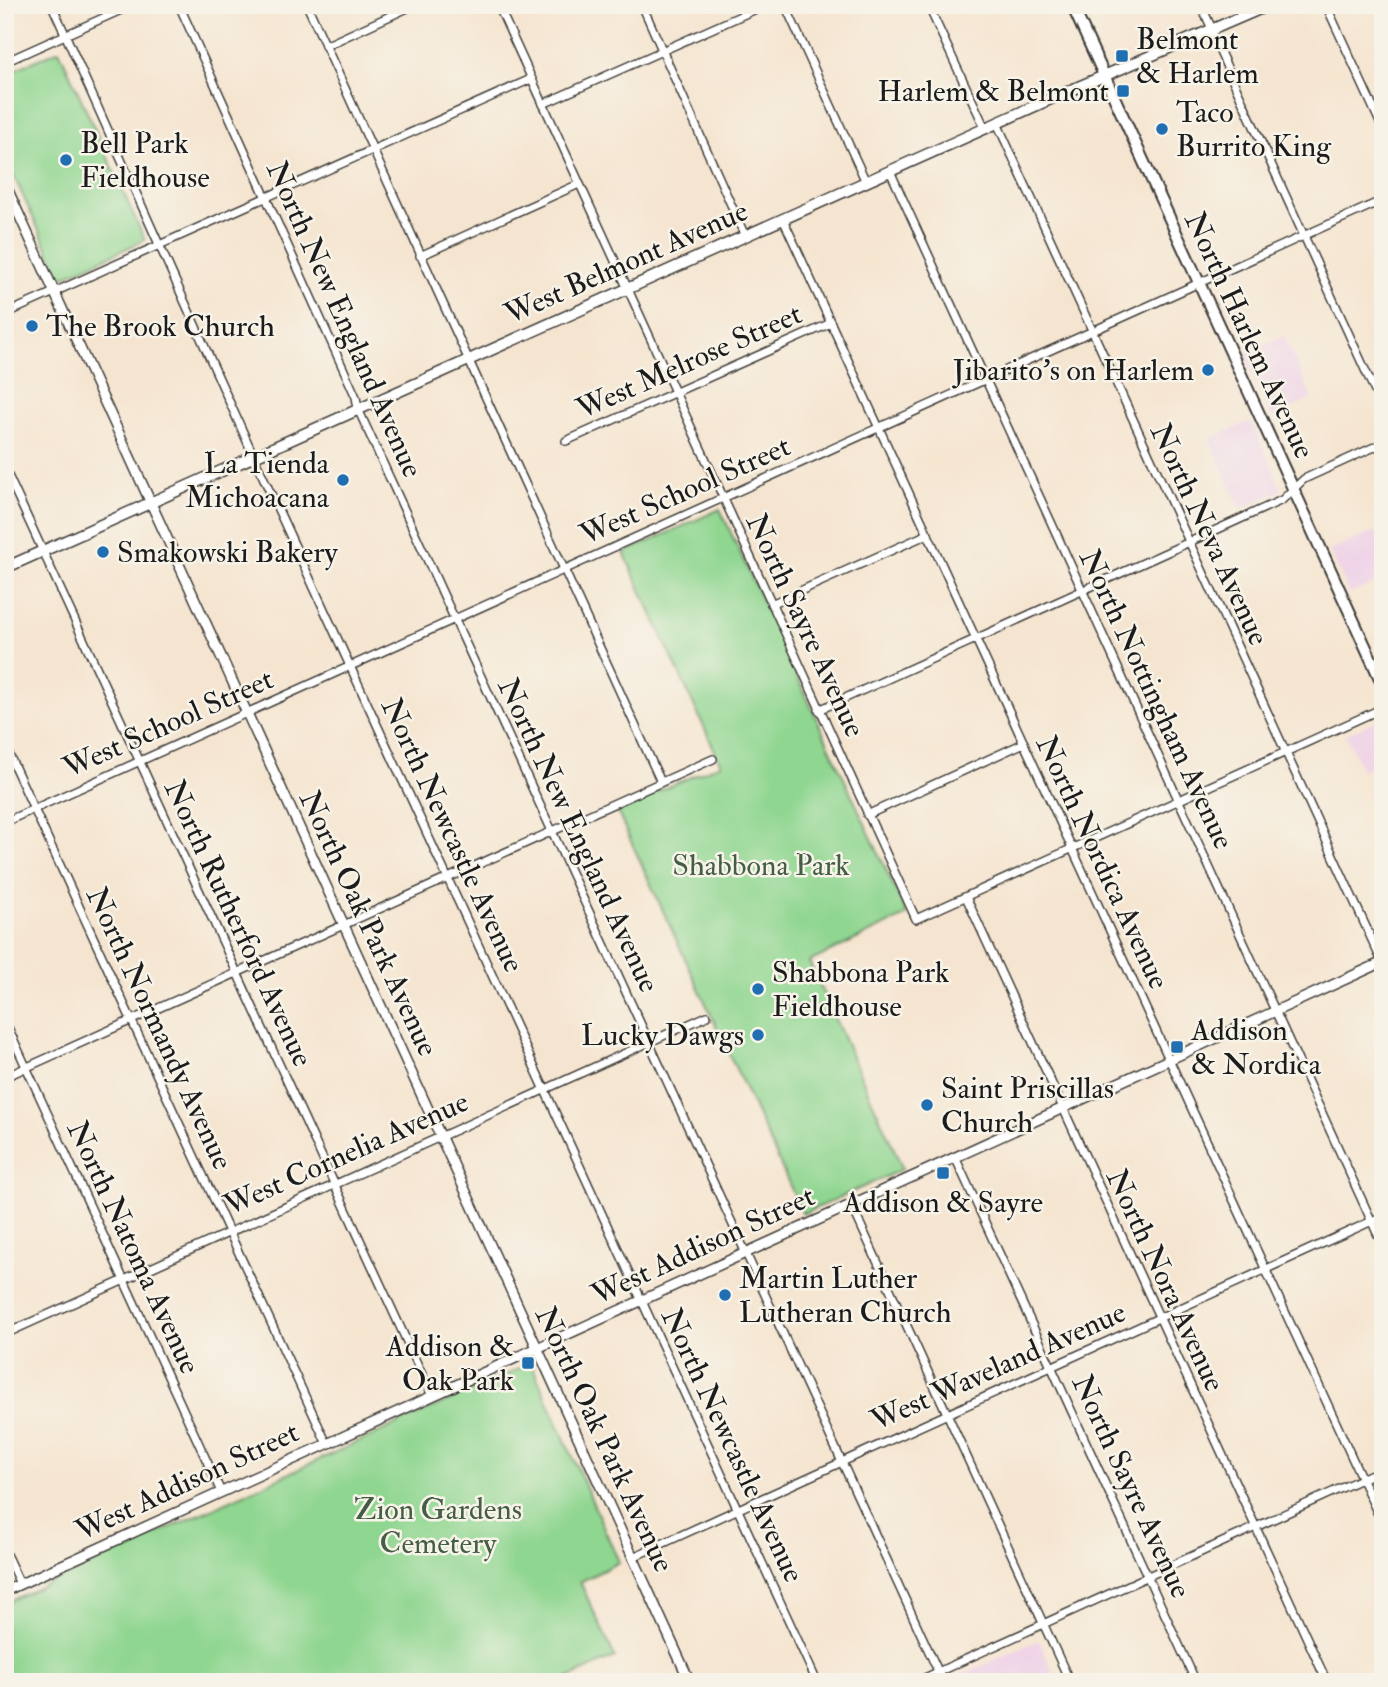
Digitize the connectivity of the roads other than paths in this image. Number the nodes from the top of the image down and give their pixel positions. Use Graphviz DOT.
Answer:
graph roads {
  1 [pos="52,5"];
  2 [pos="132,5"];
  3 [pos="179,5"];
  4 [pos="307,5"];
  5 [pos="414,5"];
  6 [pos="498,5"];
  7 [pos="642,5"];
  8 [pos="765,5"];
  9 [pos="785,5"];
  10 [pos="929,5"];
  11 [pos="1072,5"];
  12 [pos="1201,5"];
  13 [pos="1269,5"];
  14 [pos="1326,5"];
  15 [pos="1211,30"];
  16 [pos="65,35"];
  17 [pos="325,46"];
  18 [pos="662,51"];
  19 [pos="5,62"];
  20 [pos="1104,75"];
  21 [pos="531,79"];
  22 [pos="543,104"];
  23 [pos="997,123"];
  24 [pos="985,128"];
  25 [pos="1383,130"];
  26 [pos="373,151"];
  27 [pos="890,171"];
  28 [pos="866,182"];
  29 [pos="5,184"];
  30 [pos="579,184"];
  31 [pos="267,199"];
  32 [pos="1383,200"];
  33 [pos="783,219"];
  34 [pos="745,236"];
  35 [pos="1304,236"];
  36 [pos="160,245"];
  37 [pos="420,256"];
  38 [pos="1199,284"];
  39 [pos="627,289"];
  40 [pos="54,292"];
  41 [pos="5,314"];
  42 [pos="831,323"];
  43 [pos="1092,332"];
  44 [pos="469,359"];
  45 [pos="986,380"];
  46 [pos="674,393"];
  47 [pos="358,409"];
  48 [pos="1383,409"];
  49 [pos="879,428"];
  50 [pos="566,441"];
  51 [pos="1383,443"];
  52 [pos="255,456"];
  53 [pos="5,469"];
  54 [pos="1293,489"];
  55 [pos="723,498"];
  56 [pos="149,503"];
  57 [pos="928,534"];
  58 [pos="1189,542"];
  59 [pos="42,551"];
  60 [pos="5,568"];
  61 [pos="564,569"];
  62 [pos="1082,590"];
  63 [pos="771,604"];
  64 [pos="454,619"];
  65 [pos="976,639"];
  66 [pos="350,666"];
  67 [pos="1383,685"];
  68 [pos="1383,708"];
  69 [pos="819,710"];
  70 [pos="246,713"];
  71 [pos="1024,743"];
  72 [pos="5,746"];
  73 [pos="1285,752"];
  74 [pos="713,759"];
  75 [pos="139,761"];
  76 [pos="661,782"];
  77 [pos="1178,800"];
  78 [pos="34,809"];
  79 [pos="867,815"];
  80 [pos="5,822"];
  81 [pos="551,831"];
  82 [pos="1072,849"];
  83 [pos="447,877"];
  84 [pos="966,897"];
  85 [pos="342,924"];
  86 [pos="1382,963"];
  87 [pos="236,972"];
  88 [pos="1275,1011"];
  89 [pos="707,1016"];
  90 [pos="132,1020"];
  91 [pos="5,1021"];
  92 [pos="649,1042"];
  93 [pos="1169,1059"];
  94 [pos="27,1068"];
  95 [pos="5,1077"];
  96 [pos="544,1088"];
  97 [pos="1062,1108"];
  98 [pos="439,1136"];
  99 [pos="955,1157"];
  100 [pos="334,1184"];
  101 [pos="851,1204"];
  102 [pos="1383,1216"];
  103 [pos="1371,1221"];
  104 [pos="229,1232"];
  105 [pos="1383,1246"];
  106 [pos="745,1252"];
  107 [pos="1265,1269"];
  108 [pos="124,1280"];
  109 [pos="642,1300"];
  110 [pos="1159,1318"];
  111 [pos="5,1334"];
  112 [pos="537,1348"];
  113 [pos="1052,1367"];
  114 [pos="432,1396"];
  115 [pos="947,1414"];
  116 [pos="327,1444"];
  117 [pos="842,1462"];
  118 [pos="1383,1469"];
  119 [pos="1362,1479"];
  120 [pos="221,1492"];
  121 [pos="738,1509"];
  122 [pos="1383,1525"];
  123 [pos="1255,1527"];
  124 [pos="5,1552"];
  125 [pos="633,1557"];
  126 [pos="1148,1576"];
  127 [pos="20,1584"];
  128 [pos="5,1591"];
  129 [pos="1043,1624"];
  130 [pos="938,1671"];
  131 [pos="690,1682"];
  132 [pos="817,1682"];
  133 [pos="916,1682"];
  134 [pos="943,1682"];
  135 [pos="1070,1682"];
  136 [pos="1196,1682"];
  137 [pos="1327,1682"];
  1 -- 16 [label="street, North Newcastle Avenue"];
  2 -- 16 [label="street"];
  3 -- 31 [label="street, North New England Avenue"];
  4 -- 17 [label="street"];
  5 -- 17 [label="street"];
  6 -- 21 [label="street, North Sayre Avenue"];
  7 -- 18 [label="street"];
  8 -- 18 [label="street"];
  9 -- 28 [label="street"];
  10 -- 24 [label="street"];
  11 -- 20 [label="main road, North Harlem Avenue"];
  12 -- 15 [label="street"];
  13 -- 15 [label="main road, West Belmont Avenue"];
  14 -- 25 [label="street"];
  15 -- 20 [label="main road, West Belmont Avenue"];
  15 -- 35 [label="street"];
  16 -- 19 [label="street"];
  16 -- 36 [label="street, North Newcastle Avenue"];
  17 -- 26 [label="street"];
  18 -- 22 [label="street"];
  18 -- 34 [label="street"];
  20 -- 23 [label="main road, West Belmont Avenue"];
  20 -- 38 [label="main road, North Harlem Avenue"];
  21 -- 22 [label="street, North Sayre Avenue"];
  21 -- 26 [label="street"];
  22 -- 30 [label="street, North Sayre Avenue"];
  23 -- 24 [label="main road, West Belmont Avenue"];
  23 -- 43 [label="street, North Neva Avenue"];
  24 -- 27 [label="main road, West Belmont Avenue"];
  26 -- 31 [label="street"];
  26 -- 37 [label="street"];
  27 -- 28 [label="main road, West Belmont Avenue"];
  27 -- 45 [label="street, North Nottingham Avenue"];
  28 -- 33 [label="main road, West Belmont Avenue"];
  29 -- 40 [label="street, North Oak Park Avenue"];
  30 -- 37 [label="street"];
  30 -- 39 [label="street, North Sayre Avenue"];
  31 -- 36 [label="street"];
  31 -- 47 [label="street, North New England Avenue"];
  32 -- 35 [label="street, West School Street"];
  33 -- 34 [label="main road, West Belmont Avenue"];
  33 -- 42 [label="street, North Nordica Avenue"];
  34 -- 39 [label="main road, West Belmont Avenue"];
  35 -- 38 [label="street, West School Street"];
  35 -- 48 [label="street"];
  36 -- 40 [label="street"];
  36 -- 52 [label="street, North Newcastle Avenue"];
  37 -- 44 [label="street"];
  38 -- 43 [label="street, West School Street"];
  38 -- 54 [label="main road, North Harlem Avenue"];
  39 -- 44 [label="main road, West Belmont Avenue"];
  39 -- 46 [label="street, North Sayre Avenue"];
  40 -- 41 [label="street"];
  40 -- 56 [label="street, North Oak Park Avenue"];
  42 -- 46 [label="street, West Melrose Street"];
  42 -- 49 [label="street, North Nordica Avenue"];
  43 -- 45 [label="street, West School Street"];
  43 -- 58 [label="street, North Neva Avenue"];
  44 -- 47 [label="main road, West Belmont Avenue"];
  44 -- 61 [label="street"];
  45 -- 49 [label="street, West School Street"];
  45 -- 62 [label="street, North Nottingham Avenue"];
  46 -- 50 [label="street, West Melrose Street"];
  46 -- 55 [label="street, North Sayre Avenue"];
  47 -- 52 [label="main road, West Belmont Avenue"];
  47 -- 64 [label="street, North New England Avenue"];
  49 -- 55 [label="street, West School Street"];
  49 -- 57 [label="street, North Nordica Avenue"];
  51 -- 54 [label="street"];
  52 -- 56 [label="main road, West Belmont Avenue"];
  52 -- 66 [label="street, North Newcastle Avenue"];
  53 -- 59 [label="street, North Rutherford Avenue"];
  54 -- 58 [label="street"];
  54 -- 67 [label="main road, North Harlem Avenue"];
  55 -- 61 [label="street, West School Street"];
  55 -- 63 [label="street, North Sayre Avenue"];
  56 -- 59 [label="main road, West Belmont Avenue"];
  56 -- 70 [label="street, North Oak Park Avenue"];
  57 -- 63 [label="street"];
  57 -- 65 [label="street, North Nordica Avenue"];
  58 -- 62 [label="street"];
  58 -- 73 [label="street, North Neva Avenue"];
  59 -- 60 [label="main road, West Belmont Avenue"];
  59 -- 75 [label="street, North Rutherford Avenue"];
  61 -- 64 [label="street, West School Street"];
  61 -- 76 [label="street"];
  62 -- 65 [label="street"];
  62 -- 77 [label="street, North Nottingham Avenue"];
  63 -- 69 [label="street, North Sayre Avenue"];
  64 -- 66 [label="street, West School Street"];
  64 -- 81 [label="street, North New England Avenue"];
  65 -- 69 [label="street"];
  65 -- 71 [label="street, North Nordica Avenue"];
  66 -- 70 [label="street, West School Street"];
  66 -- 83 [label="street, North Newcastle Avenue"];
  68 -- 73 [label="street"];
  69 -- 79 [label="street, North Sayre Avenue"];
  70 -- 75 [label="street, West School Street"];
  70 -- 85 [label="street, North Oak Park Avenue"];
  71 -- 79 [label="street"];
  71 -- 82 [label="street, North Nordica Avenue"];
  72 -- 78 [label="street, North Normandy Avenue"];
  73 -- 77 [label="street"];
  73 -- 86 [label="street, North Neva Avenue"];
  74 -- 76 [label="street"];
  75 -- 78 [label="street, West School Street"];
  75 -- 87 [label="street, North Rutherford Avenue"];
  76 -- 81 [label="street"];
  77 -- 82 [label="street"];
  77 -- 88 [label="street, North Nottingham Avenue"];
  78 -- 80 [label="street, West School Street"];
  78 -- 90 [label="street, North Normandy Avenue"];
  79 -- 84 [label="street, North Sayre Avenue"];
  81 -- 83 [label="street"];
  81 -- 92 [label="street, North New England Avenue"];
  82 -- 84 [label="street"];
  82 -- 93 [label="street, North Nordica Avenue"];
  83 -- 85 [label="street"];
  83 -- 96 [label="street, North Newcastle Avenue"];
  84 -- 97 [label="street, North Nora Avenue"];
  85 -- 87 [label="street"];
  85 -- 98 [label="street, North Oak Park Avenue"];
  86 -- 88 [label="street, West Addison Street"];
  87 -- 90 [label="street"];
  87 -- 100 [label="street, North Rutherford Avenue"];
  88 -- 93 [label="street, West Addison Street"];
  88 -- 103 [label="street, North Nottingham Avenue"];
  89 -- 92 [label="street, West Cornelia Avenue"];
  90 -- 94 [label="street"];
  90 -- 104 [label="street, North Normandy Avenue"];
  91 -- 94 [label="street, North Natoma Avenue"];
  92 -- 96 [label="street, West Cornelia Avenue"];
  92 -- 106 [label="street, North New England Avenue"];
  93 -- 97 [label="street, West Addison Street"];
  93 -- 107 [label="street, North Nordica Avenue"];
  94 -- 95 [label="street"];
  94 -- 108 [label="street, North Natoma Avenue"];
  96 -- 98 [label="street, West Cornelia Avenue"];
  96 -- 109 [label="street, North Newcastle Avenue"];
  97 -- 99 [label="street, West Addison Street"];
  97 -- 110 [label="street, North Nora Avenue"];
  98 -- 100 [label="street, West Cornelia Avenue"];
  98 -- 112 [label="street, North Oak Park Avenue"];
  99 -- 101 [label="street, West Addison Street"];
  99 -- 113 [label="street, North Sayre Avenue"];
  100 -- 104 [label="street, West Cornelia Avenue"];
  100 -- 114 [label="street, North Rutherford Avenue"];
  101 -- 106 [label="street, West Addison Street"];
  101 -- 115 [label="street"];
  102 -- 103 [label="street, West Waveland Avenue"];
  103 -- 105 [label="street, North Nottingham Avenue"];
  103 -- 107 [label="street, West Waveland Avenue"];
  104 -- 108 [label="street, West Cornelia Avenue"];
  104 -- 116 [label="street, North Normandy Avenue"];
  106 -- 109 [label="street, West Addison Street"];
  106 -- 117 [label="street, North New England Avenue"];
  107 -- 110 [label="street, West Waveland Avenue"];
  107 -- 119 [label="street, North Nordica Avenue"];
  108 -- 111 [label="street, West Cornelia Avenue"];
  108 -- 120 [label="street, North Natoma Avenue"];
  109 -- 112 [label="street, West Addison Street"];
  109 -- 121 [label="street, North Newcastle Avenue"];
  110 -- 113 [label="street, West Waveland Avenue"];
  110 -- 123 [label="street, North Nora Avenue"];
  112 -- 114 [label="street, West Addison Street"];
  112 -- 125 [label="street, North Oak Park Avenue"];
  113 -- 115 [label="street, West Waveland Avenue"];
  113 -- 126 [label="street, North Sayre Avenue"];
  114 -- 116 [label="street, West Addison Street"];
  115 -- 117 [label="street, West Waveland Avenue"];
  115 -- 129 [label="street"];
  116 -- 120 [label="street, West Addison Street"];
  117 -- 121 [label="street, West Waveland Avenue"];
  117 -- 130 [label="street, North New England Avenue"];
  118 -- 119 [label="street"];
  119 -- 122 [label="street, North Nordica Avenue"];
  119 -- 123 [label="street"];
  120 -- 127 [label="street, West Addison Street"];
  121 -- 125 [label="street, West Waveland Avenue"];
  121 -- 132 [label="street, North Newcastle Avenue"];
  123 -- 126 [label="street"];
  123 -- 137 [label="street, North Nora Avenue"];
  124 -- 127 [label="street"];
  125 -- 131 [label="street, North Oak Park Avenue"];
  126 -- 129 [label="street"];
  126 -- 136 [label="street, North Sayre Avenue"];
  127 -- 128 [label="street, West Addison Street"];
  129 -- 130 [label="street"];
  129 -- 135 [label="street"];
  130 -- 133 [label="street"];
  130 -- 134 [label="street, North New England Avenue"];
}
